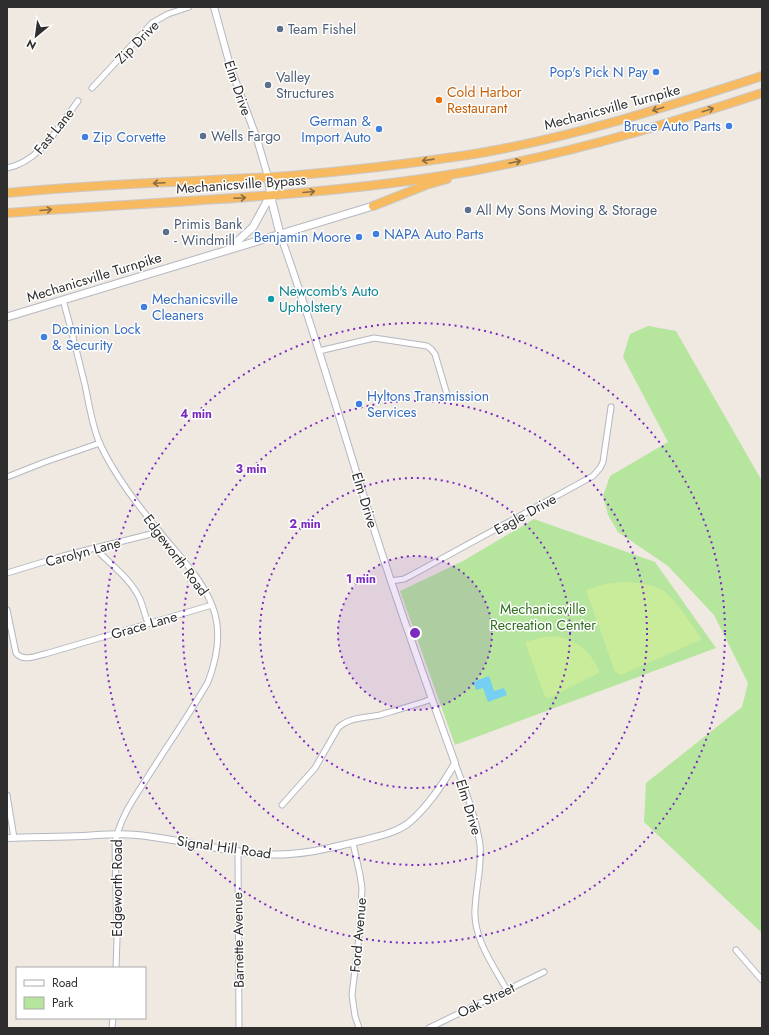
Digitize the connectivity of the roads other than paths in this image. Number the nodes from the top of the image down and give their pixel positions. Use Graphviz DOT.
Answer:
graph roads {
  1 [pos="189,7"];
  2 [pos="214,7"];
  3 [pos="762,76"];
  4 [pos="92,88"];
  5 [pos="762,93"];
  6 [pos="78,101"];
  7 [pos="467,155"];
  8 [pos="7,168"];
  9 [pos="473,170"];
  10 [pos="268,177"];
  11 [pos="7,193"];
  12 [pos="270,196"];
  13 [pos="373,206"];
  14 [pos="7,213"];
  15 [pos="280,234"];
  16 [pos="227,250"];
  17 [pos="64,300"];
  18 [pos="7,318"];
  19 [pos="318,351"];
  20 [pos="448,398"];
  21 [pos="611,407"];
  22 [pos="100,443"];
  23 [pos="7,477"];
  24 [pos="159,532"];
  25 [pos="96,549"];
  26 [pos="7,573"];
  27 [pos="391,580"];
  28 [pos="212,605"];
  29 [pos="7,610"];
  30 [pos="148,623"];
  31 [pos="432,699"];
  32 [pos="455,763"];
  33 [pos="7,796"];
  34 [pos="282,805"];
  35 [pos="117,834"];
  36 [pos="7,838"];
  37 [pos="14,838"];
  38 [pos="353,843"];
  39 [pos="238,851"];
  40 [pos="736,950"];
  41 [pos="116,967"];
  42 [pos="544,972"];
  43 [pos="762,980"];
  44 [pos="507,990"];
  45 [pos="239,1028"];
  46 [pos="359,1028"];
  47 [pos="429,1028"];
  1 -- 4 [label="street, Zip Drive"];
  2 -- 10 [label="street, Elm Drive"];
  3 -- 7 [label="highway, Mechanicsville Turnpike, one-way"];
  9 -- 5 [label="highway, Mechanicsville Turnpike, one-way"];
  6 -- 8 [label="street, Fast Lane"];
  7 -- 10 [label="highway, Mechanicsville Bypass, one-way"];
  12 -- 9 [label="highway, Mechanicsville Bypass, one-way"];
  9 -- 13 [label="highway"];
  10 -- 11 [label="highway, Mechanicsville Bypass, one-way"];
  10 -- 12 [label="main road, Elm Drive"];
  14 -- 12 [label="highway, Mechanicsville Bypass, one-way"];
  12 -- 15 [label="main road, Elm Drive"];
  12 -- 16 [label="main road"];
  13 -- 15 [label="main road, Mechanicsville Turnpike"];
  15 -- 16 [label="main road, Mechanicsville Turnpike"];
  15 -- 19 [label="street, Elm Drive"];
  16 -- 17 [label="main road, Mechanicsville Turnpike"];
  17 -- 18 [label="main road, Mechanicsville Turnpike"];
  17 -- 22 [label="street, Edgeworth Road"];
  19 -- 20 [label="street"];
  19 -- 27 [label="street, Elm Drive"];
  21 -- 27 [label="street, Eagle Drive"];
  22 -- 23 [label="street"];
  22 -- 24 [label="street, Edgeworth Road"];
  24 -- 25 [label="street, Carolyn Lane"];
  24 -- 28 [label="street, Edgeworth Road"];
  25 -- 26 [label="street, Carolyn Lane"];
  25 -- 30 [label="street"];
  27 -- 31 [label="street, Elm Drive"];
  28 -- 30 [label="street, Grace Lane"];
  28 -- 35 [label="street, Edgeworth Road"];
  29 -- 30 [label="street, Grace Lane"];
  31 -- 32 [label="street, Elm Drive"];
  31 -- 34 [label="street"];
  32 -- 38 [label="street, Signal Hill Road"];
  32 -- 44 [label="street, Elm Drive"];
  33 -- 37 [label="street"];
  35 -- 37 [label="street, Signal Hill Road"];
  35 -- 39 [label="street, Signal Hill Road"];
  35 -- 41 [label="street, Edgeworth Road"];
  36 -- 37 [label="street, Signal Hill Road"];
  38 -- 39 [label="street, Signal Hill Road"];
  38 -- 46 [label="street, Ford Avenue"];
  39 -- 45 [label="street, Barnette Avenue"];
  40 -- 43 [label="street"];
  42 -- 44 [label="street, Oak Street"];
  44 -- 47 [label="street, Oak Street"];
}
